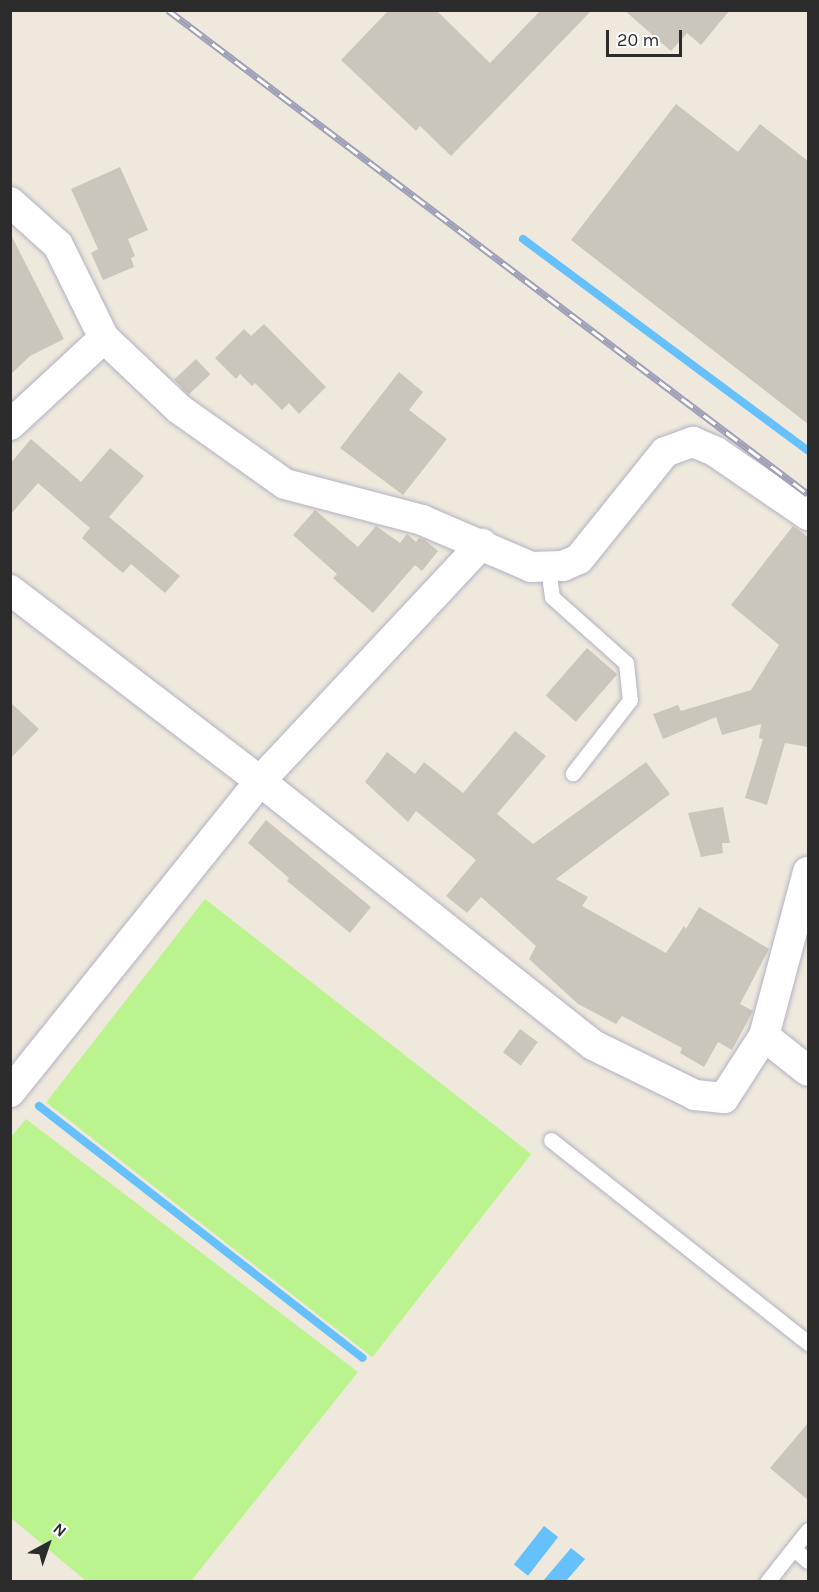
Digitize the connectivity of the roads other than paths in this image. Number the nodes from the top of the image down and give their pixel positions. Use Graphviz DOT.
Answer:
graph roads {
  1 [pos="10,202"];
  2 [pos="104,338"];
  3 [pos="10,425"];
  4 [pos="808,515"];
  5 [pos="482,544"];
  6 [pos="548,568"];
  7 [pos="10,590"];
  8 [pos="573,773"];
  9 [pos="260,781"];
  10 [pos="808,872"];
  11 [pos="764,1036"];
  12 [pos="808,1071"];
  13 [pos="10,1092"];
  14 [pos="551,1140"];
  15 [pos="808,1343"];
  16 [pos="808,1530"];
  17 [pos="794,1549"];
  18 [pos="808,1561"];
  19 [pos="767,1581"];
  1 -- 2 [label="street"];
  2 -- 3 [label="street"];
  2 -- 5 [label="street"];
  4 -- 6 [label="street"];
  5 -- 6 [label="street"];
  5 -- 9 [label="street"];
  6 -- 8 [label="lane"];
  7 -- 9 [label="street"];
  9 -- 11 [label="street"];
  9 -- 13 [label="street"];
  10 -- 11 [label="street"];
  11 -- 12 [label="street"];
  14 -- 15 [label="lane"];
  16 -- 17 [label="lane"];
  17 -- 18 [label="lane"];
  17 -- 19 [label="lane"];
}
